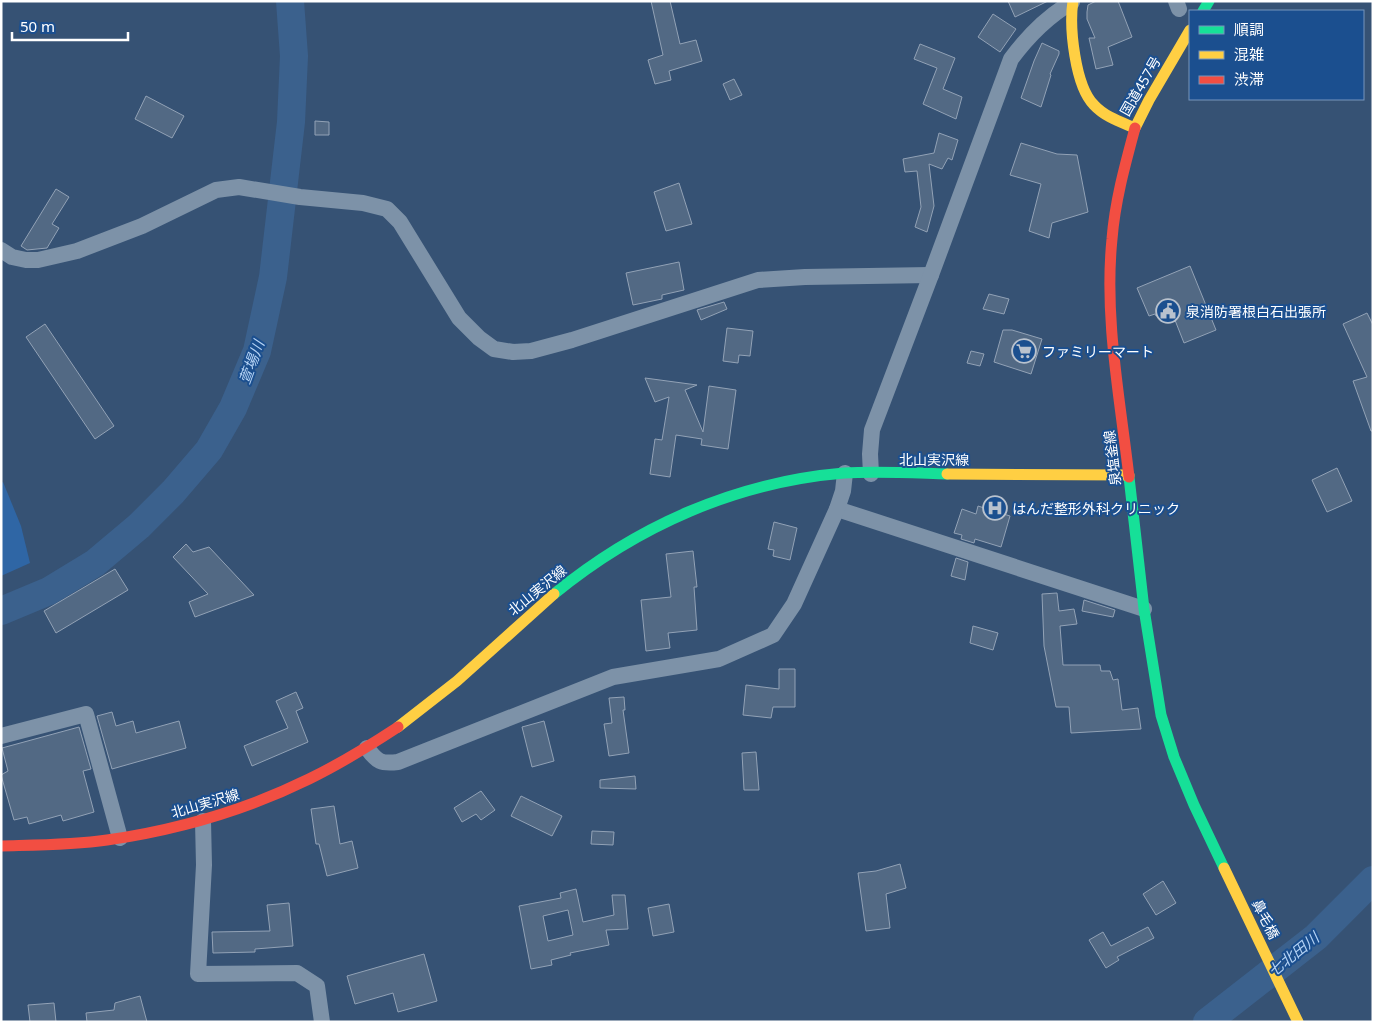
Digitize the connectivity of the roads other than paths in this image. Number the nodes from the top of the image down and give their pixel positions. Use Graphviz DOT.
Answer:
graph roads {
  1 [pos="1073,2"];
  2 [pos="1189,32"];
  3 [pos="1135,128"];
  4 [pos="1,250"];
  5 [pos="932,275"];
  6 [pos="845,473"];
  7 [pos="871,474"];
  8 [pos="1129,475"];
  9 [pos="837,509"];
  10 [pos="1144,609"];
  11 [pos="1,736"];
  12 [pos="367,748"];
  13 [pos="203,821"];
  14 [pos="1210,836"];
  15 [pos="120,838"];
  16 [pos="1,846"];
  17 [pos="1296,1018"];
  18 [pos="322,1022"];
  1 -- 3 [label="main road, 国道457号"];
  1 -- 5 [label="street"];
  2 -- 3 [label="main road, 国道457号"];
  3 -- 8 [label="main road, 泉塩釜線"];
  4 -- 5 [label="street"];
  5 -- 7 [label="street"];
  6 -- 7 [label="main road, 北山実沢線"];
  6 -- 9 [label="street"];
  6 -- 12 [label="main road, 北山実沢線"];
  7 -- 8 [label="main road, 北山実沢線"];
  8 -- 10 [label="main road, 泉塩釜線"];
  9 -- 10 [label="street"];
  9 -- 12 [label="street"];
  10 -- 14 [label="main road, 泉塩釜線"];
  11 -- 15 [label="street"];
  12 -- 13 [label="main road, 北山実沢線"];
  13 -- 15 [label="main road, 北山実沢線"];
  13 -- 18 [label="street"];
  14 -- 17 [label="main road, 鼻毛橋"];
  15 -- 16 [label="main road, 北山実沢線"];
}
